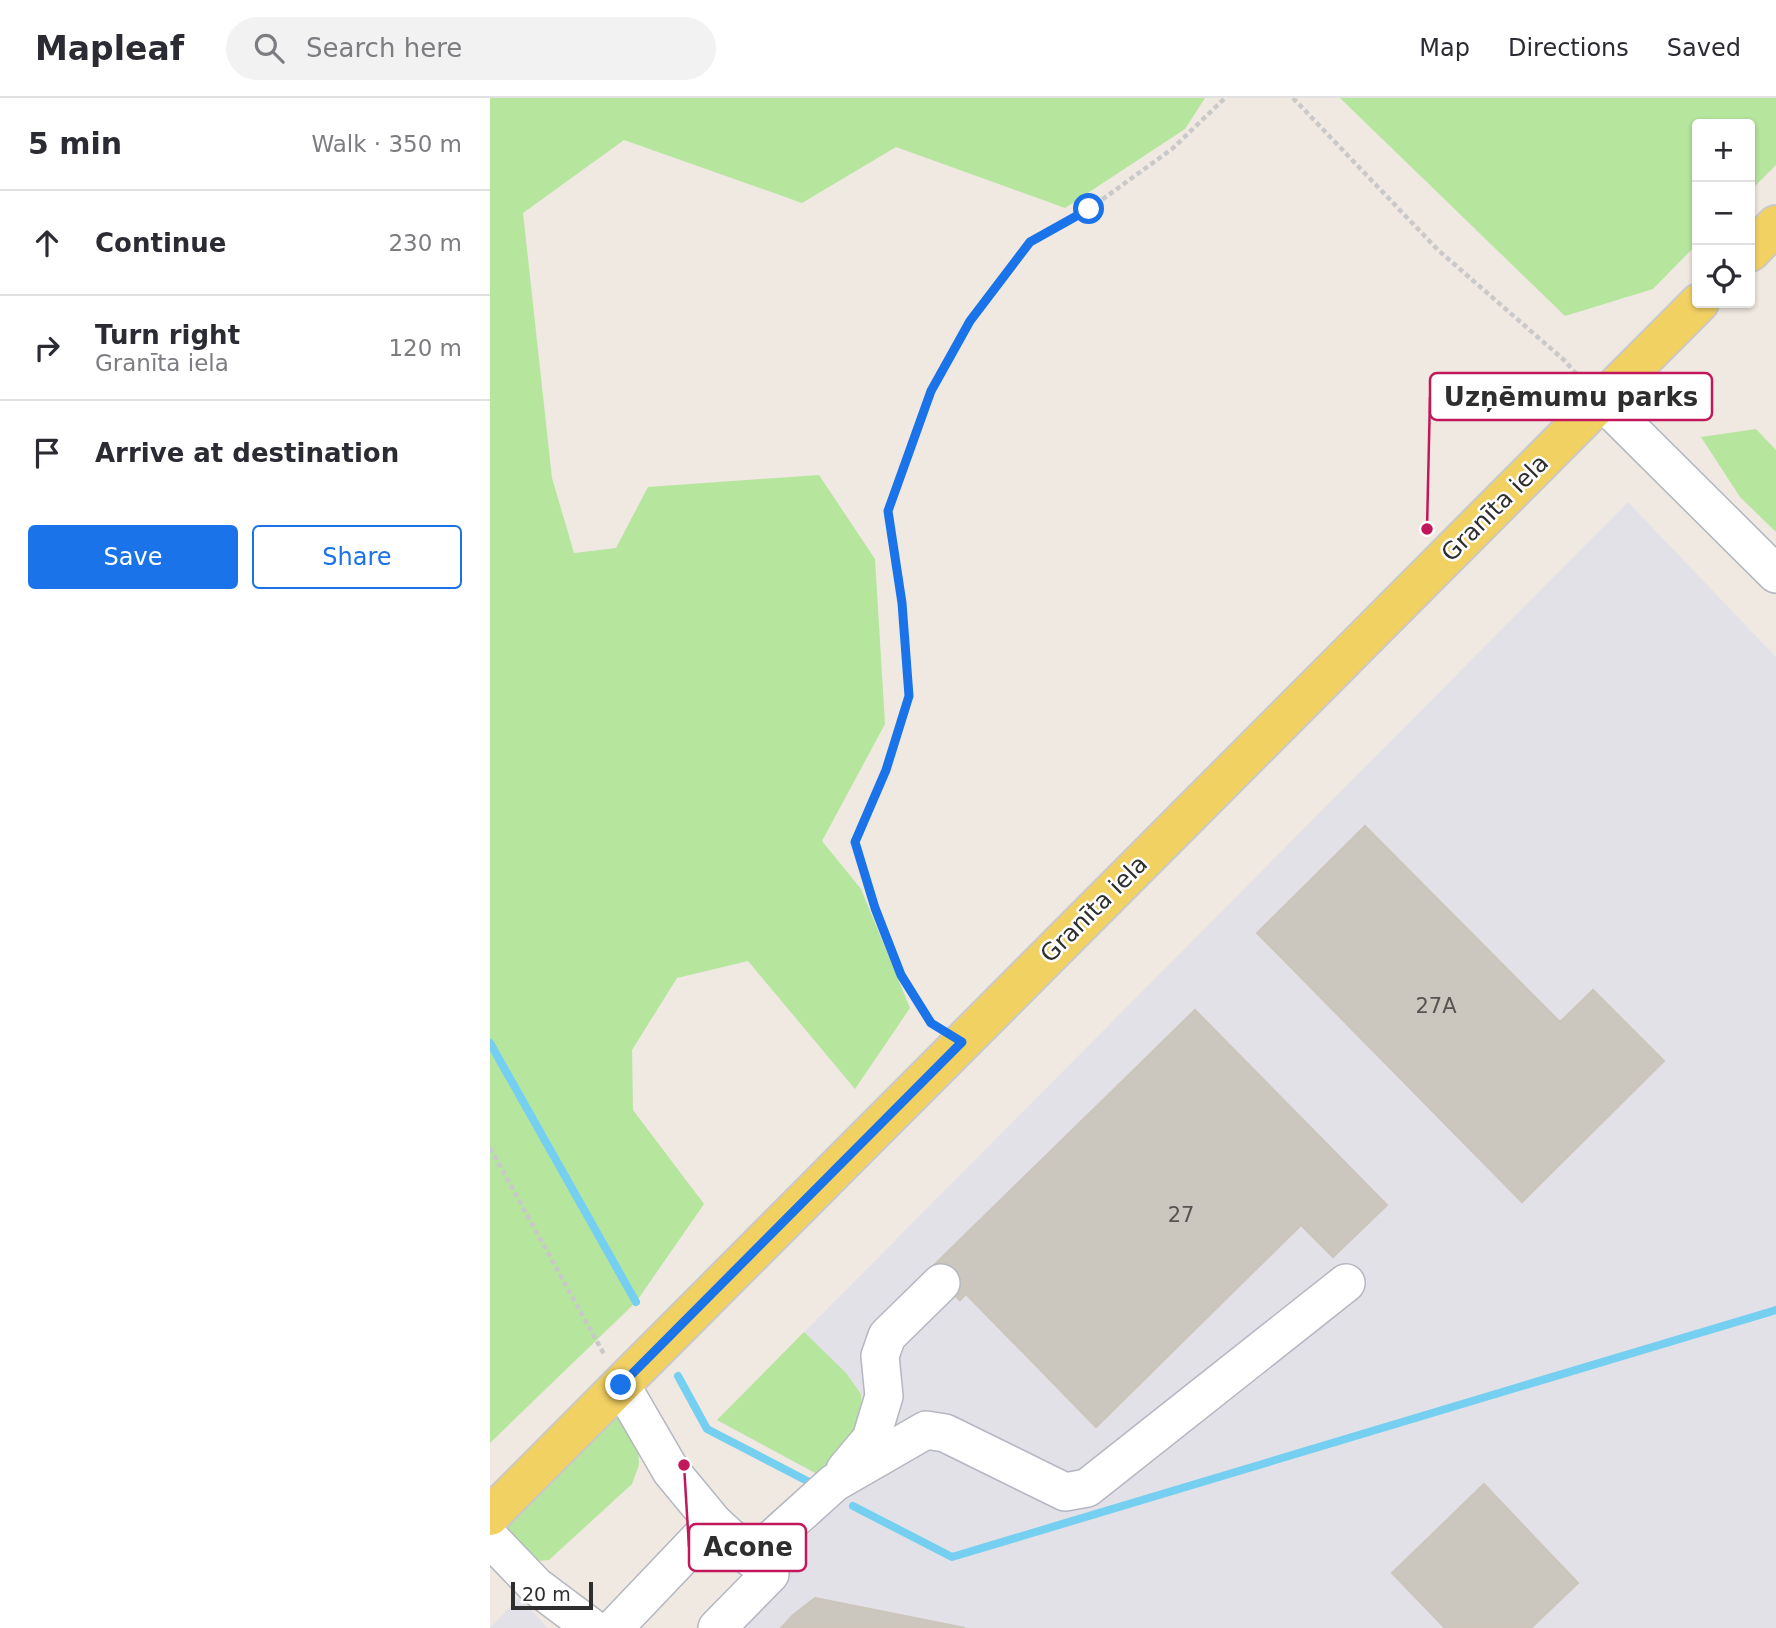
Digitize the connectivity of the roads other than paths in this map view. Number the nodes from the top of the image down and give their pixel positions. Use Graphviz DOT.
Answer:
graph roads {
  1 [pos="1776,225"];
  2 [pos="1755,246"];
  3 [pos="1694,308"];
  4 [pos="1602,401"];
  5 [pos="1776,575"];
  6 [pos="941,1283"];
  7 [pos="1346,1283"];
  8 [pos="621,1385"];
  9 [pos="834,1483"];
  10 [pos="490,1516"];
  11 [pos="714,1523"];
  12 [pos="490,1538"];
  13 [pos="751,1558"];
  14 [pos="592,1628"];
  15 [pos="614,1628"];
  16 [pos="717,1628"];
  1 -- 2 [label="main road"];
  3 -- 4 [label="main road, Granīta iela"];
  4 -- 5 [label="street"];
  4 -- 8 [label="main road, Granīta iela"];
  6 -- 9 [label="street"];
  7 -- 9 [label="street"];
  8 -- 10 [label="main road, Granīta iela"];
  8 -- 11 [label="street"];
  9 -- 13 [label="street"];
  11 -- 13 [label="street"];
  11 -- 15 [label="street"];
  12 -- 14 [label="street"];
  13 -- 16 [label="street"];
}
